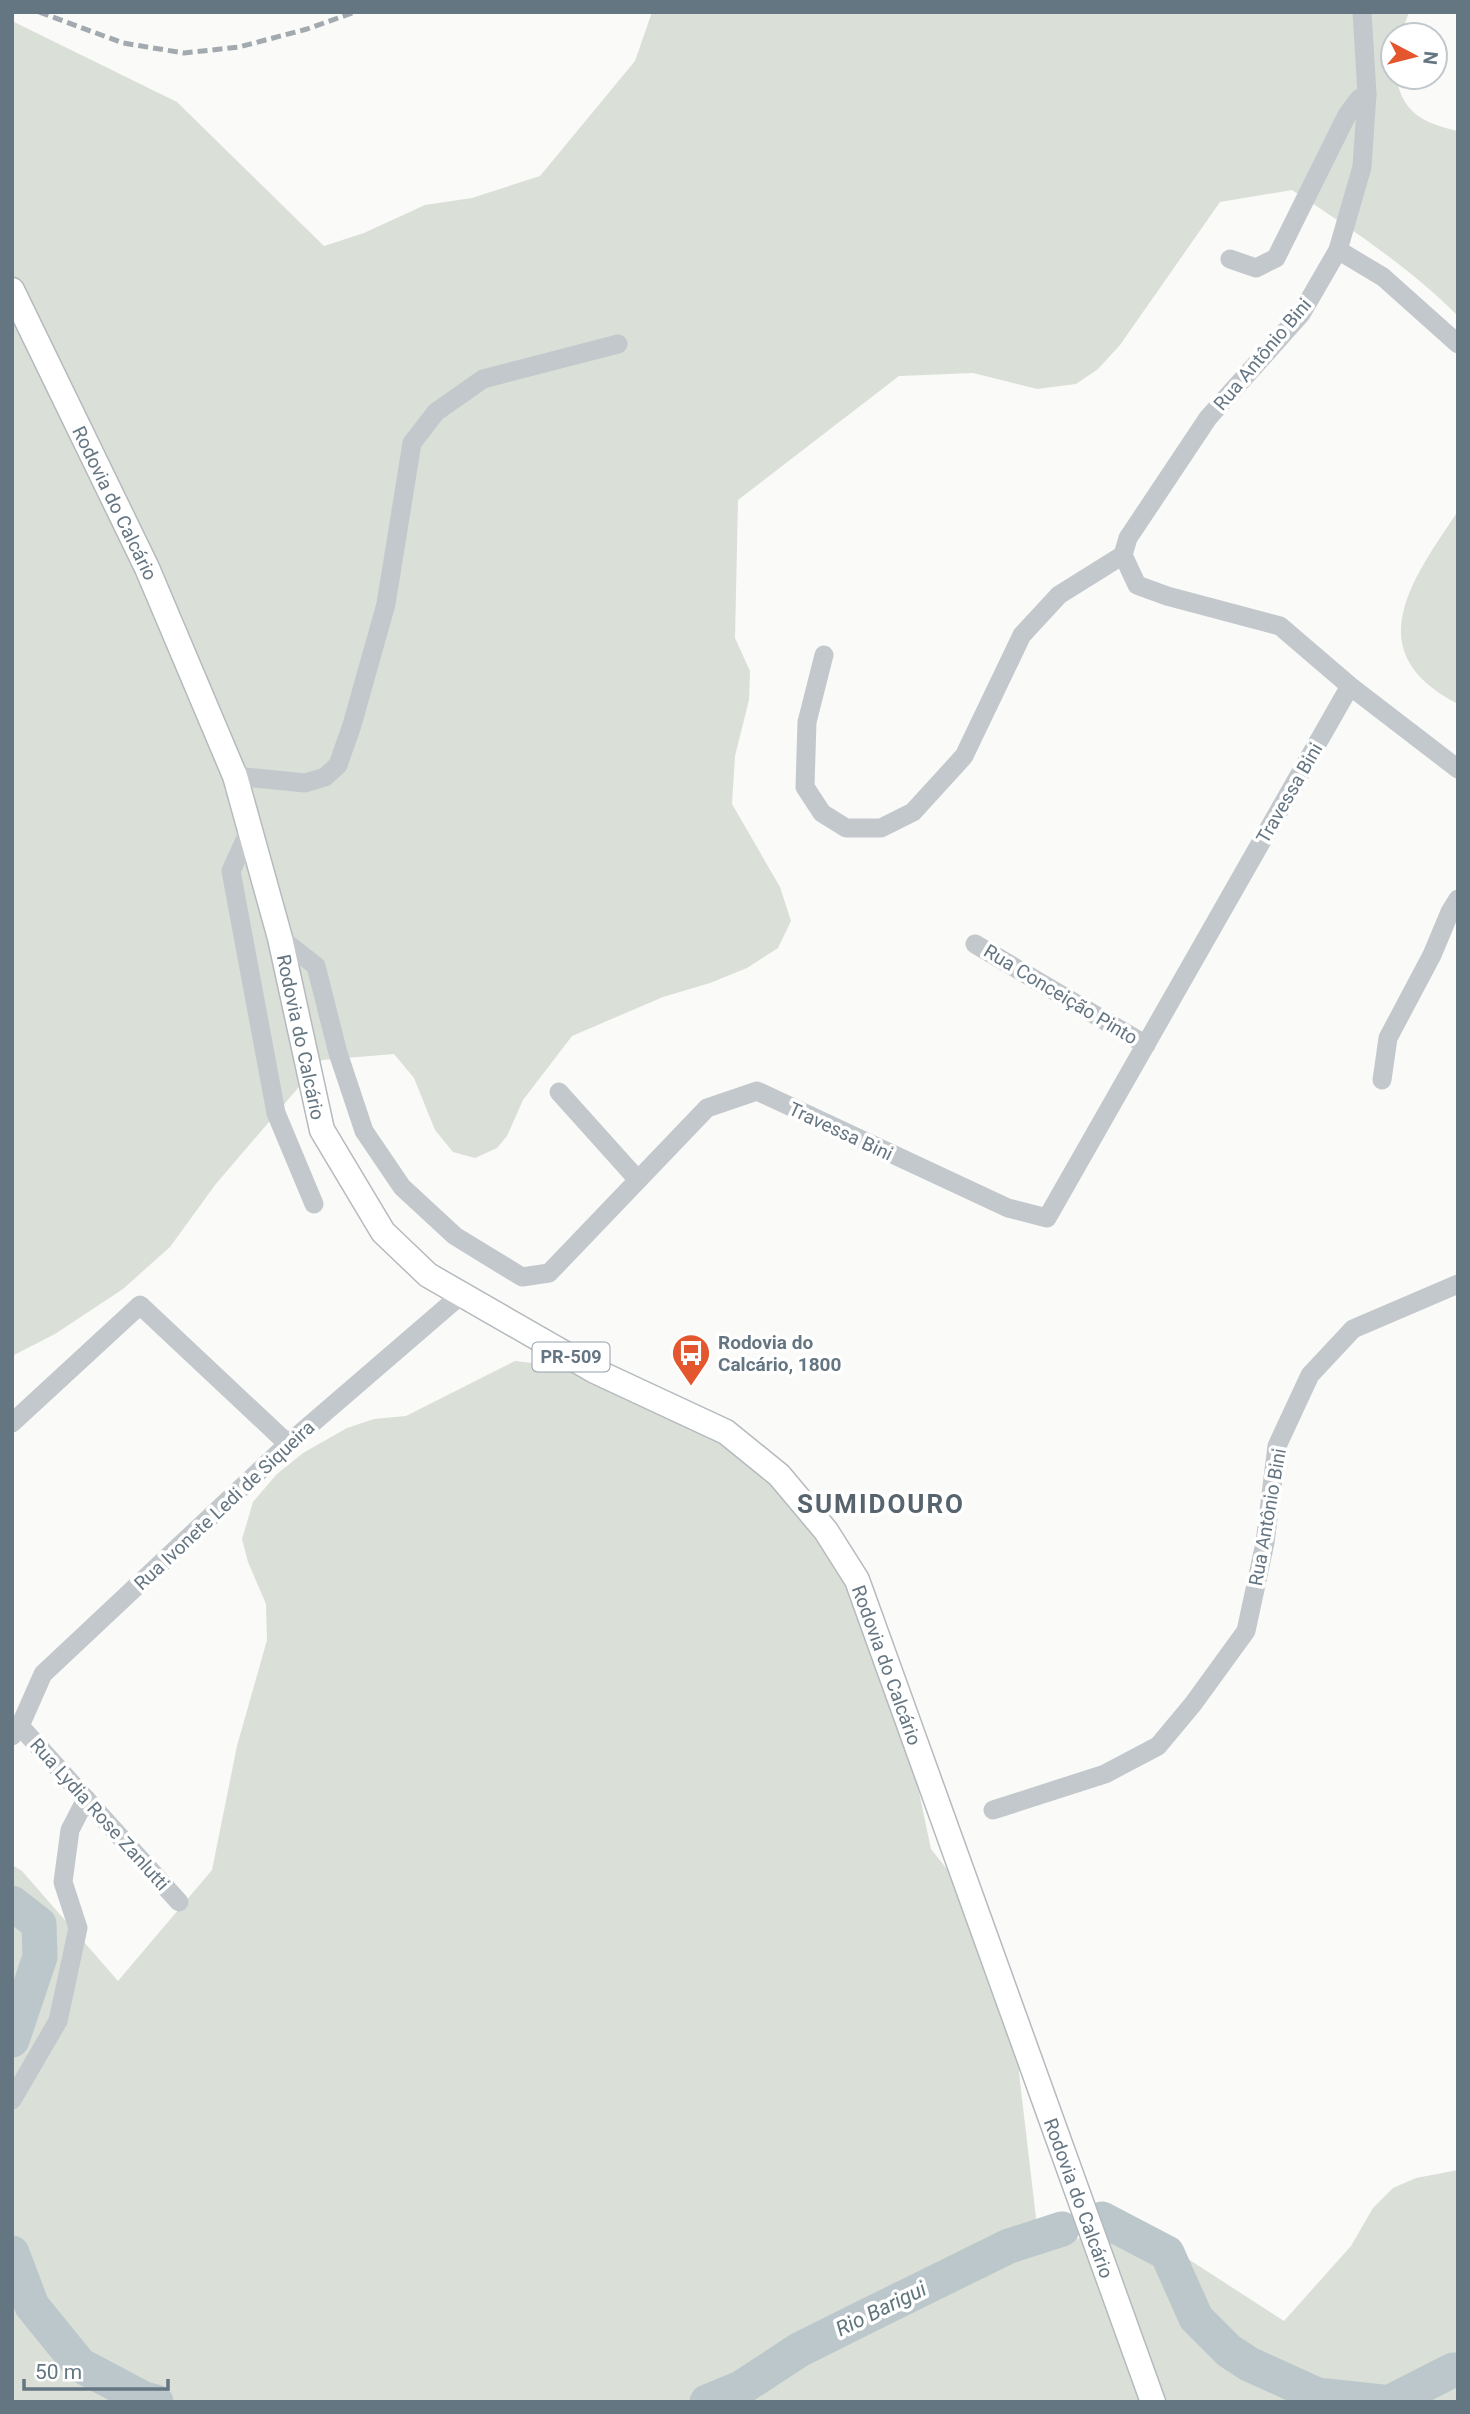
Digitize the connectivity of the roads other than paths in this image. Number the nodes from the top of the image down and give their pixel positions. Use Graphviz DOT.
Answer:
graph roads {
  1 [pos="1362,12"];
  2 [pos="1367,94"];
  3 [pos="1338,250"];
  4 [pos="1230,259"];
  5 [pos="12,290"];
  6 [pos="618,344"];
  7 [pos="1458,344"];
  8 [pos="1122,555"];
  9 [pos="824,655"];
  10 [pos="1350,686"];
  11 [pos="1458,769"];
  12 [pos="235,776"];
  13 [pos="250,829"];
  14 [pos="1458,899"];
  15 [pos="280,938"];
  16 [pos="975,944"];
  17 [pos="1146,1045"];
  18 [pos="1381,1080"];
  19 [pos="559,1092"];
  20 [pos="638,1180"];
  21 [pos="314,1204"];
  22 [pos="1458,1283"];
  23 [pos="462,1294"];
  24 [pos="12,1423"];
  25 [pos="288,1444"];
  26 [pos="16,1731"];
  27 [pos="86,1799"];
  28 [pos="993,1810"];
  29 [pos="180,1902"];
  30 [pos="12,2100"];
  31 [pos="1153,2402"];
  1 -- 2 [label="street, Rua Antônio Bini"];
  2 -- 3 [label="street, Rua Antônio Bini"];
  2 -- 4 [label="street"];
  3 -- 7 [label="street"];
  3 -- 8 [label="street, Rua Antônio Bini"];
  5 -- 12 [label="main road, Rodovia do Calcário / PR-509"];
  6 -- 12 [label="street"];
  8 -- 9 [label="street"];
  8 -- 10 [label="street"];
  10 -- 11 [label="street"];
  10 -- 17 [label="street, Travessa Bini"];
  12 -- 13 [label="main road, Rodovia do Calcário / PR-509"];
  13 -- 15 [label="main road, Rodovia do Calcário / PR-509"];
  13 -- 21 [label="street"];
  14 -- 18 [label="street"];
  15 -- 20 [label="street, Travessa Bini"];
  15 -- 23 [label="main road, Rodovia do Calcário / PR-509"];
  16 -- 17 [label="street, Rua Conceição Pinto"];
  17 -- 20 [label="street, Travessa Bini"];
  19 -- 20 [label="street"];
  22 -- 28 [label="street, Rua Antônio Bini"];
  23 -- 25 [label="street, Rua Ivonete Ledi de Siqueira"];
  23 -- 31 [label="main road, Rodovia do Calcário / PR-509"];
  24 -- 25 [label="street"];
  25 -- 26 [label="street, Rua Ivonete Ledi de Siqueira"];
  26 -- 27 [label="street, Rua Lydia Rose Zanlutti"];
  27 -- 29 [label="street, Rua Lydia Rose Zanlutti"];
  27 -- 30 [label="street"];
}
